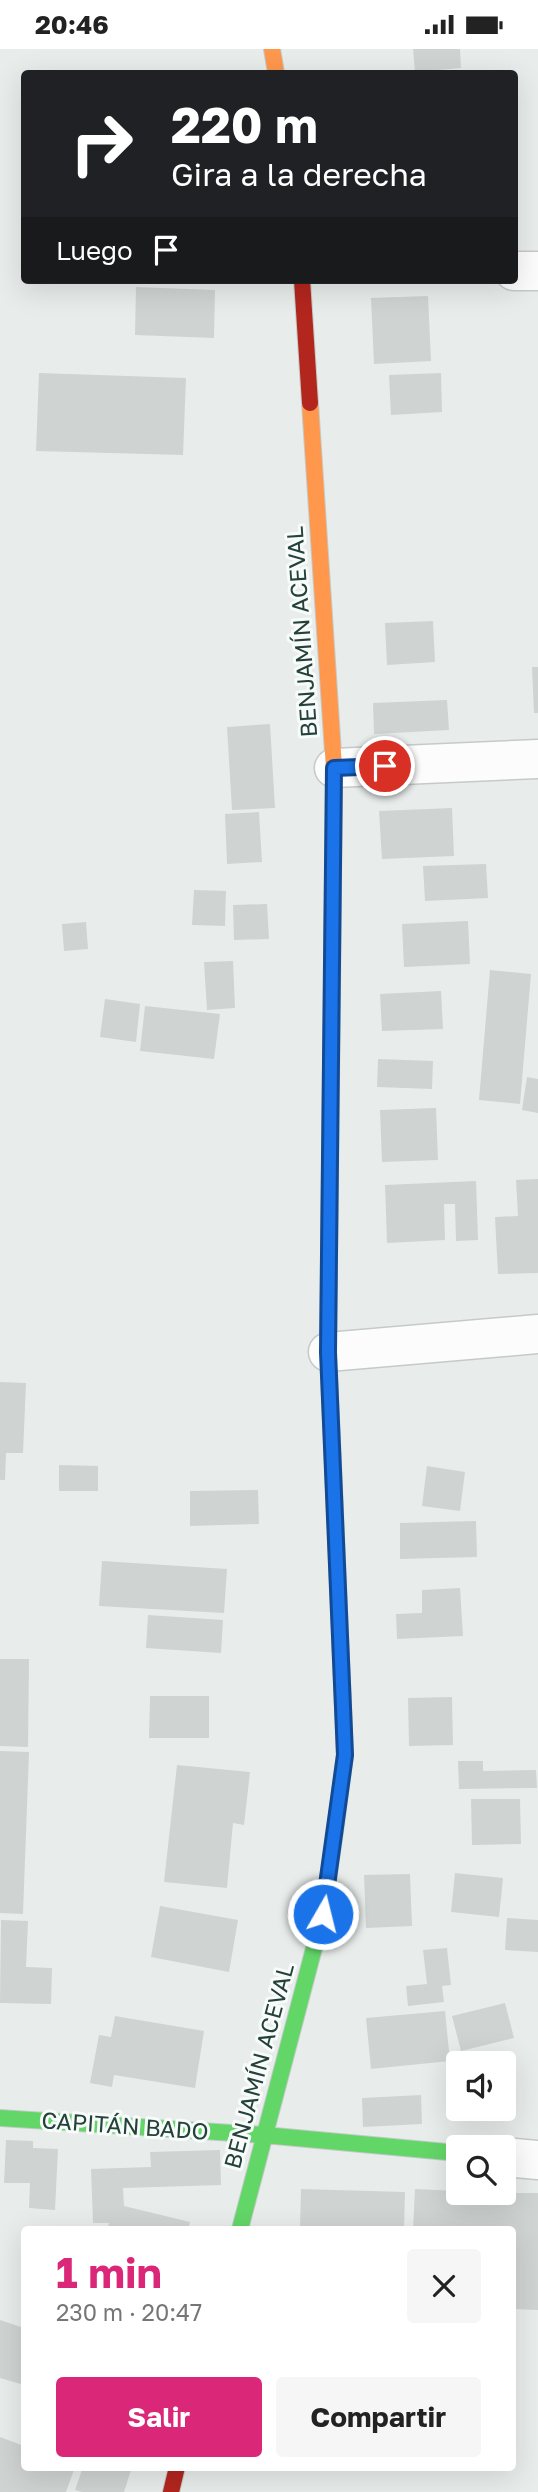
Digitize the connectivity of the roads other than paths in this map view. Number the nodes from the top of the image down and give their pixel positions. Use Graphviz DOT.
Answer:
graph roads {
  1 [pos="272,49"];
  2 [pos="276,70"];
  3 [pos="518,271"];
  4 [pos="538,271"];
  5 [pos="302,284"];
  6 [pos="538,759"];
  7 [pos="334,768"];
  8 [pos="538,1334"];
  9 [pos="328,1352"];
  10 [pos="0,2118"];
  11 [pos="264,2135"];
  12 [pos="446,2152"];
  13 [pos="516,2158"];
  14 [pos="538,2160"];
  15 [pos="241,2226"];
  16 [pos="176,2471"];
  17 [pos="171,2492"];
  1 -- 2 [label="street"];
  3 -- 4 [label="street"];
  5 -- 7 [label="street, BENJAMÍN ACEVAL"];
  6 -- 7 [label="street"];
  7 -- 9 [label="street, BENJAMÍN ACEVAL"];
  8 -- 9 [label="street"];
  9 -- 11 [label="street, BENJAMÍN ACEVAL"];
  10 -- 11 [label="street, CAPITÁN BADO"];
  11 -- 12 [label="street, CAPITÁN BADO"];
  11 -- 15 [label="street, BENJAMÍN ACEVAL"];
  13 -- 14 [label="street"];
  16 -- 17 [label="street"];
}
